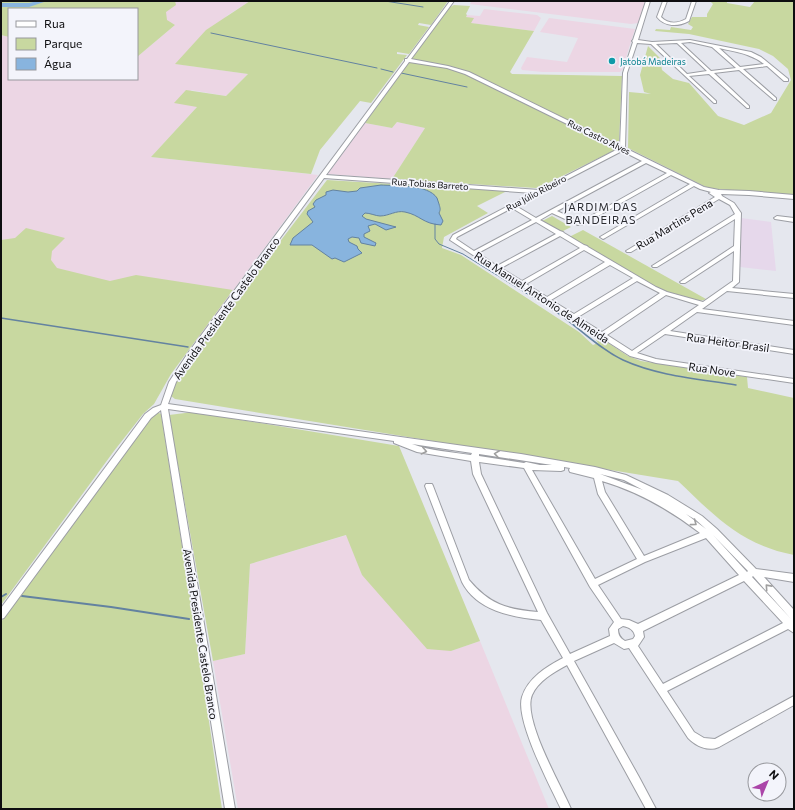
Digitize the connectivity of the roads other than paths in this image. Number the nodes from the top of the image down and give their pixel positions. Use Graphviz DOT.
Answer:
graph roads {
  1 [pos="452,1"];
  2 [pos="648,1"];
  3 [pos="665,1"];
  4 [pos="694,1"];
  5 [pos="634,40"];
  6 [pos="677,41"];
  7 [pos="652,43"];
  8 [pos="714,46"];
  9 [pos="407,60"];
  10 [pos="768,65"];
  11 [pos="739,68"];
  12 [pos="710,72"];
  13 [pos="686,75"];
  14 [pos="786,80"];
  15 [pos="774,99"];
  16 [pos="714,102"];
  17 [pos="747,107"];
  18 [pos="622,149"];
  19 [pos="646,161"];
  20 [pos="670,173"];
  21 [pos="322,176"];
  22 [pos="694,184"];
  23 [pos="539,192"];
  24 [pos="719,195"];
  25 [pos="794,197"];
  26 [pos="512,206"];
  27 [pos="552,212"];
  28 [pos="738,215"];
  29 [pos="777,218"];
  30 [pos="537,220"];
  31 [pos="794,220"];
  32 [pos="561,233"];
  33 [pos="603,237"];
  34 [pos="453,240"];
  35 [pos="585,247"];
  36 [pos="736,247"];
  37 [pos="629,251"];
  38 [pos="474,254"];
  39 [pos="610,262"];
  40 [pos="655,266"];
  41 [pos="497,268"];
  42 [pos="638,278"];
  43 [pos="683,282"];
  44 [pos="522,284"];
  45 [pos="727,289"];
  46 [pos="665,293"];
  47 [pos="794,296"];
  48 [pos="546,300"];
  49 [pos="704,304"];
  50 [pos="696,310"];
  51 [pos="574,317"];
  52 [pos="794,323"];
  53 [pos="662,332"];
  54 [pos="602,336"];
  55 [pos="794,352"];
  56 [pos="632,354"];
  57 [pos="794,381"];
  58 [pos="164,406"];
  59 [pos="475,455"];
  60 [pos="521,457"];
  61 [pos="527,467"];
  62 [pos="596,473"];
  63 [pos="429,486"];
  64 [pos="710,532"];
  65 [pos="642,560"];
  66 [pos="750,574"];
  67 [pos="794,578"];
  68 [pos="593,584"];
  69 [pos="1,615"];
  70 [pos="544,616"];
  71 [pos="619,623"];
  72 [pos="793,623"];
  73 [pos="638,629"];
  74 [pos="615,638"];
  75 [pos="632,645"];
  76 [pos="568,660"];
  77 [pos="662,689"];
  78 [pos="794,700"];
  79 [pos="230,809"];
  80 [pos="566,809"];
  81 [pos="651,809"];
  1 -- 9 [label="street, Avenida Presidente Castelo Branco"];
  2 -- 5 [label="street"];
  3 -- 4 [label="street"];
  5 -- 7 [label="street"];
  5 -- 18 [label="street"];
  6 -- 7 [label="street"];
  6 -- 8 [label="street"];
  6 -- 12 [label="street"];
  7 -- 13 [label="street"];
  8 -- 10 [label="street"];
  8 -- 11 [label="street"];
  9 -- 18 [label="street, Rua Castro Alves"];
  9 -- 21 [label="street, Avenida Presidente Castelo Branco"];
  10 -- 11 [label="street"];
  10 -- 14 [label="street"];
  11 -- 12 [label="street"];
  11 -- 15 [label="street"];
  12 -- 13 [label="street"];
  12 -- 17 [label="street"];
  13 -- 16 [label="street"];
  18 -- 19 [label="street, Rua Castro Alves"];
  18 -- 23 [label="street, Rua Júlio Ribeiro"];
  19 -- 20 [label="street, Rua Castro Alves"];
  19 -- 27 [label="street"];
  20 -- 22 [label="street, Rua Castro Alves"];
  20 -- 27 [label="street"];
  21 -- 23 [label="street, Rua Tobias Barreto"];
  21 -- 58 [label="street, Avenida Presidente Castelo Branco"];
  22 -- 24 [label="street, Rua Castro Alves"];
  22 -- 33 [label="street"];
  23 -- 26 [label="street, Rua Júlio Ribeiro"];
  24 -- 25 [label="street"];
  24 -- 28 [label="street, Rua Castro Alves"];
  24 -- 37 [label="street, Rua Martins Pena"];
  26 -- 30 [label="street"];
  26 -- 34 [label="street, Rua Júlio Ribeiro"];
  27 -- 30 [label="street"];
  28 -- 36 [label="street"];
  28 -- 40 [label="street"];
  29 -- 31 [label="street"];
  30 -- 32 [label="street"];
  30 -- 38 [label="street"];
  32 -- 35 [label="street"];
  32 -- 41 [label="street"];
  34 -- 38 [label="street, Rua Manuel Antonio de Almeida"];
  35 -- 39 [label="street"];
  35 -- 44 [label="street"];
  36 -- 43 [label="street"];
  36 -- 45 [label="street"];
  38 -- 41 [label="street, Rua Manuel Antonio de Almeida"];
  39 -- 42 [label="street"];
  39 -- 48 [label="street"];
  41 -- 44 [label="street, Rua Manuel Antonio de Almeida"];
  42 -- 46 [label="street"];
  42 -- 51 [label="street"];
  44 -- 48 [label="street, Rua Manuel Antonio de Almeida"];
  45 -- 47 [label="street"];
  45 -- 49 [label="street"];
  46 -- 49 [label="street"];
  46 -- 54 [label="street"];
  48 -- 51 [label="street, Rua Manuel Antonio de Almeida"];
  49 -- 50 [label="street"];
  50 -- 52 [label="street"];
  50 -- 53 [label="street"];
  51 -- 54 [label="street, Rua Manuel Antonio de Almeida"];
  53 -- 55 [label="street, Rua Heitor Brasil"];
  53 -- 56 [label="street"];
  54 -- 56 [label="street, Rua Manuel Antonio de Almeida"];
  56 -- 57 [label="street, Rua Nove"];
  58 -- 59 [label="street"];
  58 -- 69 [label="street"];
  58 -- 79 [label="street, Avenida Presidente Castelo Branco"];
  60 -- 59 [label="street, one-way"];
  59 -- 61 [label="street"];
  59 -- 70 [label="street"];
  60 -- 61 [label="street"];
  60 -- 62 [label="street"];
  61 -- 62 [label="street"];
  61 -- 68 [label="street"];
  62 -- 64 [label="street"];
  62 -- 65 [label="street"];
  63 -- 70 [label="street"];
  64 -- 65 [label="street"];
  64 -- 66 [label="street"];
  65 -- 68 [label="street"];
  66 -- 67 [label="street"];
  66 -- 72 [label="street"];
  66 -- 73 [label="street"];
  68 -- 71 [label="street"];
  70 -- 76 [label="street"];
  71 -- 73 [label="street"];
  71 -- 74 [label="street"];
  72 -- 77 [label="street"];
  73 -- 75 [label="street"];
  74 -- 75 [label="street"];
  74 -- 76 [label="street"];
  75 -- 77 [label="street"];
  76 -- 80 [label="street"];
  76 -- 81 [label="street"];
  77 -- 78 [label="street"];
}
